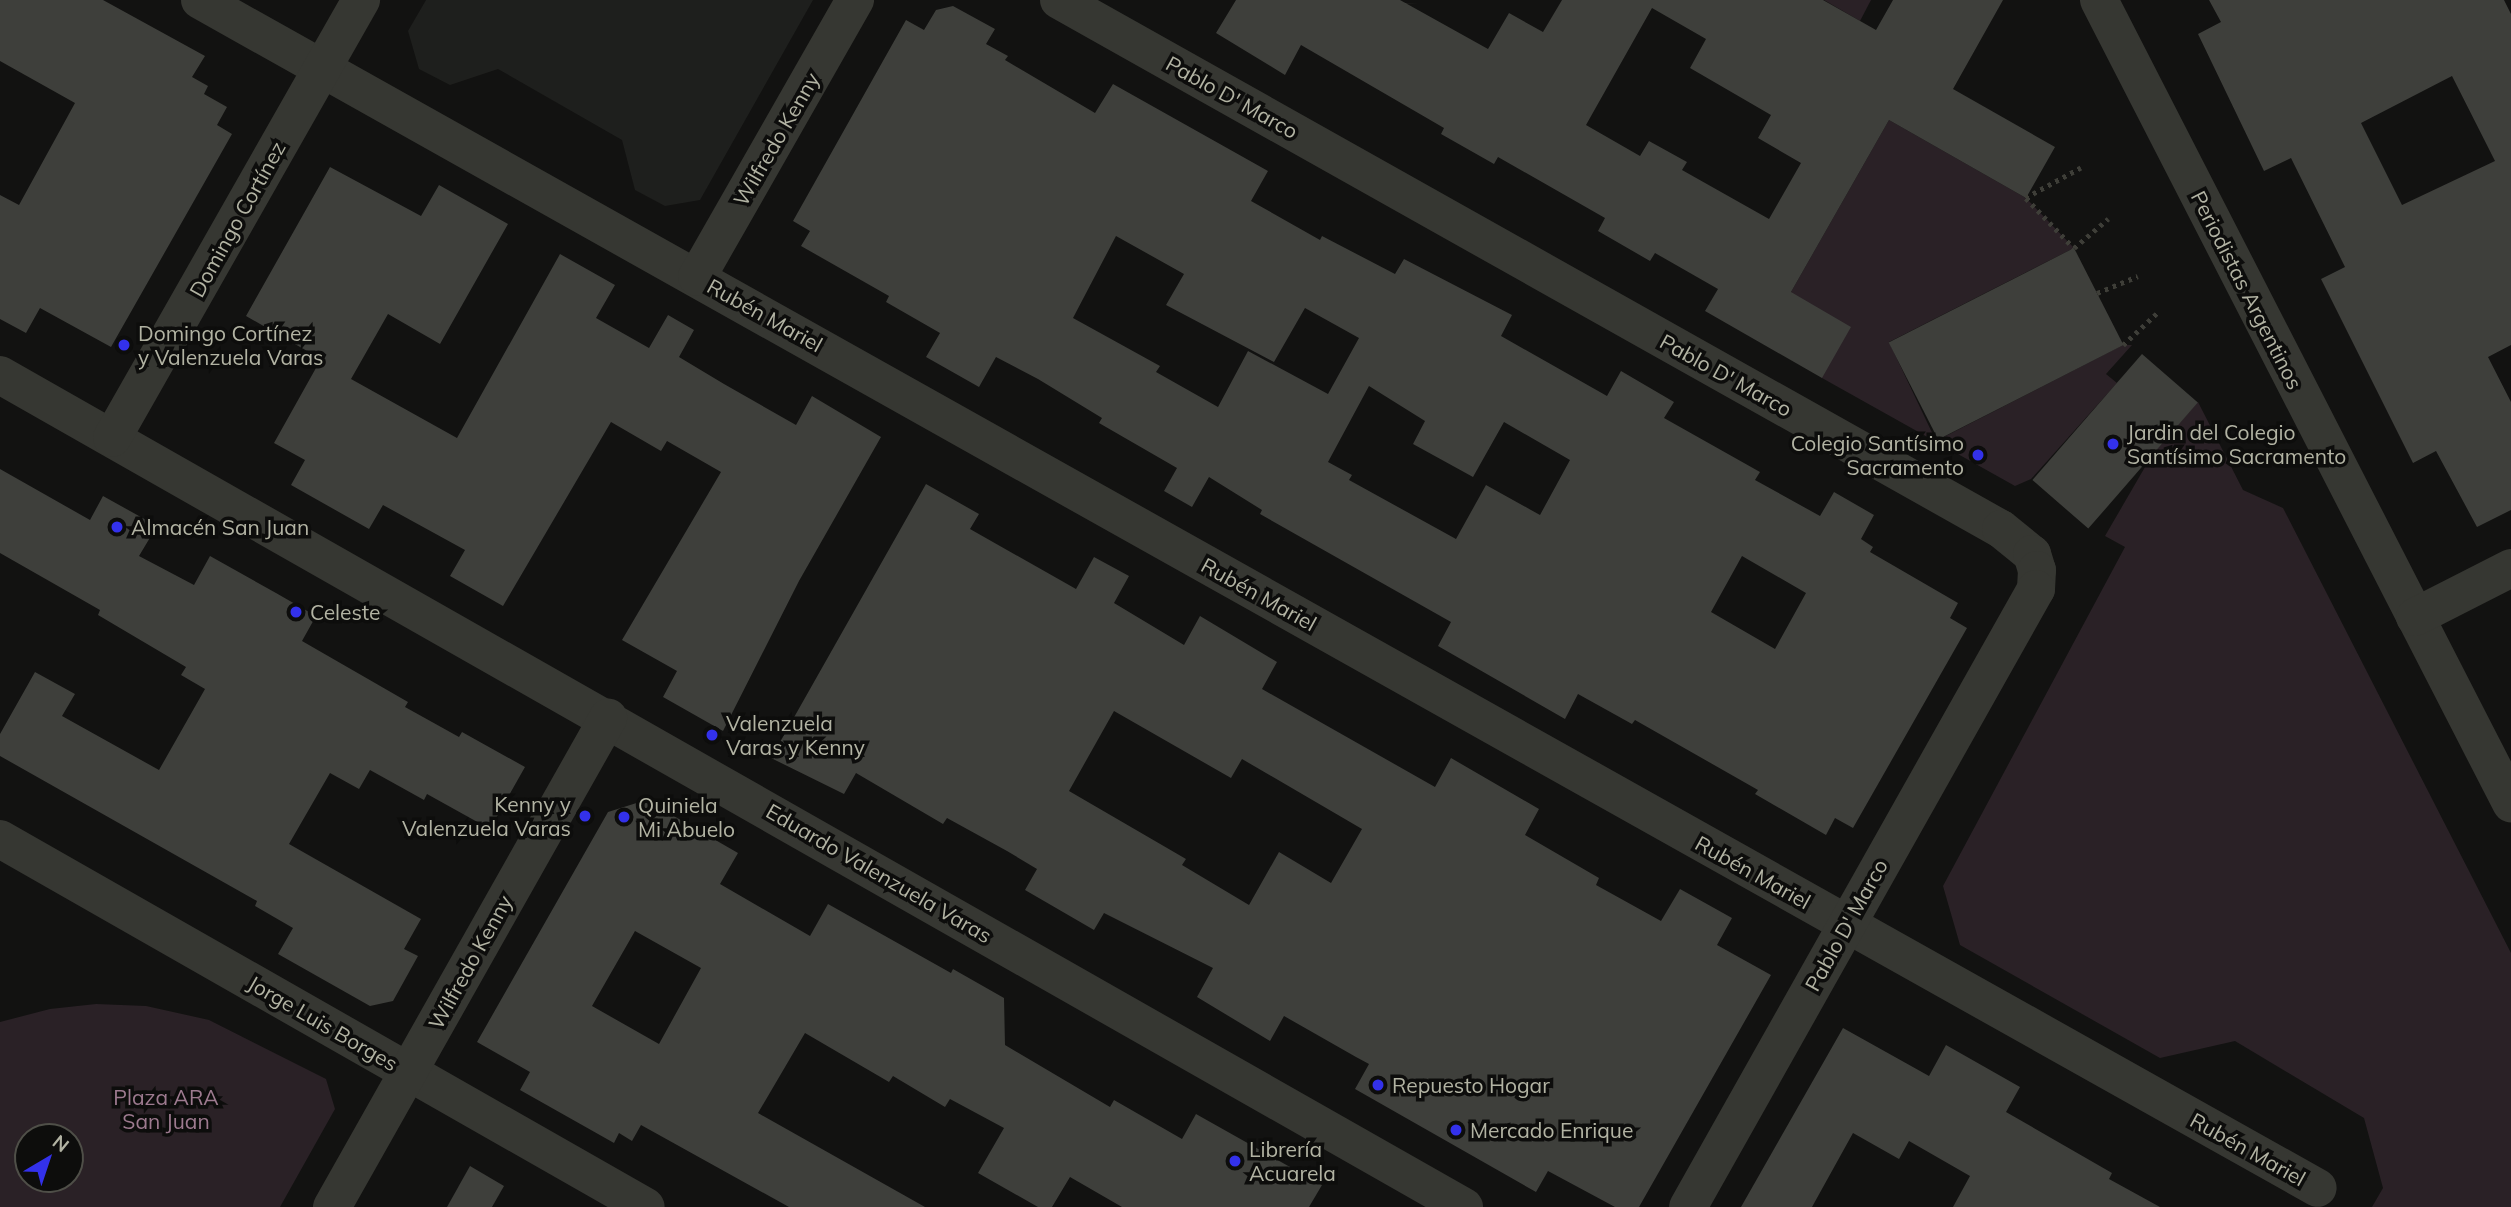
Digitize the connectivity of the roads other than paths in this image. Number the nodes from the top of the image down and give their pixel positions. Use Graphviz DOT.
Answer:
graph roads {
  1 [pos="200,0"];
  2 [pos="361,0"];
  3 [pos="855,0"];
  4 [pos="1059,0"];
  5 [pos="2099,0"];
  6 [pos="321,70"];
  7 [pos="697,277"];
  8 [pos="0,375"];
  9 [pos="112,439"];
  10 [pos="2511,568"];
  11 [pos="2414,617"];
  12 [pos="608,718"];
  13 [pos="2511,803"];
  14 [pos="0,839"];
  15 [pos="1847,924"];
  16 [pos="408,1071"];
  17 [pos="2318,1188"];
  18 [pos="332,1207"];
  19 [pos="646,1207"];
  20 [pos="1464,1207"];
  21 [pos="1688,1207"];
  1 -- 6 [label="street, Rubén Mariel"];
  2 -- 6 [label="street, Domingo Cortínez"];
  3 -- 7 [label="street, Wilfredo Kenny"];
  4 -- 15 [label="street, Pablo D' Marco"];
  5 -- 11 [label="street, Periodistas Argentinos"];
  6 -- 7 [label="street, Rubén Mariel"];
  6 -- 9 [label="street, Domingo Cortínez"];
  7 -- 15 [label="street, Rubén Mariel"];
  8 -- 9 [label="street, Eduardo Valenzuela Varas"];
  9 -- 12 [label="street, Eduardo Valenzuela Varas"];
  10 -- 11 [label="street"];
  11 -- 13 [label="street, Periodistas Argentinos"];
  12 -- 16 [label="street, Wilfredo Kenny"];
  12 -- 20 [label="street, Eduardo Valenzuela Varas"];
  14 -- 16 [label="street, Jorge Luis Borges"];
  15 -- 17 [label="street, Rubén Mariel"];
  15 -- 21 [label="street, Pablo D' Marco"];
  16 -- 18 [label="street, Wilfredo Kenny"];
  16 -- 19 [label="street, Jorge Luis Borges"];
}
